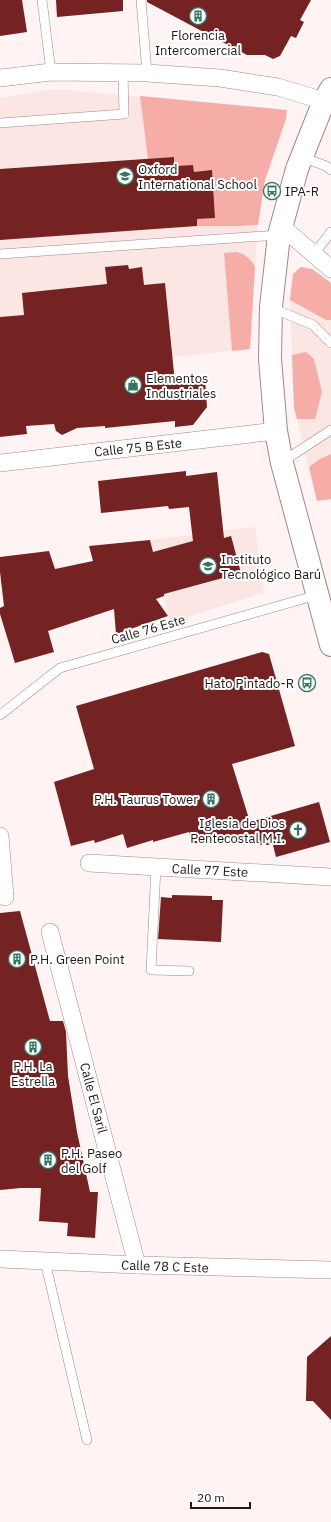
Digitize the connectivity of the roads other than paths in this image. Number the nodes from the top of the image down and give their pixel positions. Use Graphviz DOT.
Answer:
graph roads {
  1 [pos="42,0"];
  2 [pos="141,0"];
  3 [pos="51,72"];
  4 [pos="123,72"];
  5 [pos="147,73"];
  6 [pos="0,78"];
  7 [pos="328,95"];
  8 [pos="0,123"];
  9 [pos="302,157"];
  10 [pos="331,170"];
  11 [pos="280,231"];
  12 [pos="331,232"];
  13 [pos="0,254"];
  14 [pos="314,254"];
  15 [pos="331,269"];
  16 [pos="271,307"];
  17 [pos="331,342"];
  18 [pos="331,430"];
  19 [pos="276,431"];
  20 [pos="0,463"];
  21 [pos="282,463"];
  22 [pos="317,595"];
  23 [pos="328,623"];
  24 [pos="331,645"];
  25 [pos="0,715"];
  26 [pos="0,836"];
  27 [pos="89,863"];
  28 [pos="156,867"];
  29 [pos="331,877"];
  30 [pos="5,897"];
  31 [pos="50,932"];
  32 [pos="189,971"];
  33 [pos="0,1259"];
  34 [pos="45,1261"];
  35 [pos="137,1265"];
  36 [pos="331,1270"];
  37 [pos="87,1440"];
  1 -- 3 [label="lane"];
  2 -- 5 [label="lane"];
  3 -- 4 [label="street"];
  3 -- 6 [label="street"];
  4 -- 5 [label="street"];
  4 -- 8 [label="lane"];
  5 -- 7 [label="street"];
  7 -- 9 [label="main road"];
  9 -- 10 [label="lane"];
  9 -- 11 [label="main road"];
  11 -- 13 [label="lane"];
  11 -- 14 [label="street"];
  11 -- 16 [label="main road"];
  12 -- 14 [label="lane"];
  14 -- 15 [label="street"];
  16 -- 17 [label="lane"];
  16 -- 19 [label="main road"];
  18 -- 21 [label="lane"];
  19 -- 20 [label="street, Calle 75 B Este"];
  19 -- 21 [label="main road"];
  21 -- 22 [label="main road"];
  22 -- 23 [label="main road"];
  22 -- 25 [label="lane, Calle 76 Este"];
  23 -- 24 [label="main road"];
  26 -- 30 [label="street"];
  27 -- 28 [label="street, Calle 77 Este"];
  28 -- 29 [label="street, Calle 77 Este"];
  28 -- 32 [label="lane"];
  31 -- 35 [label="street, Calle El Saril"];
  33 -- 34 [label="street, Calle 78 C Este"];
  34 -- 35 [label="street, Calle 78 C Este"];
  34 -- 37 [label="lane"];
  35 -- 36 [label="street, Calle 78 C Este"];
}
